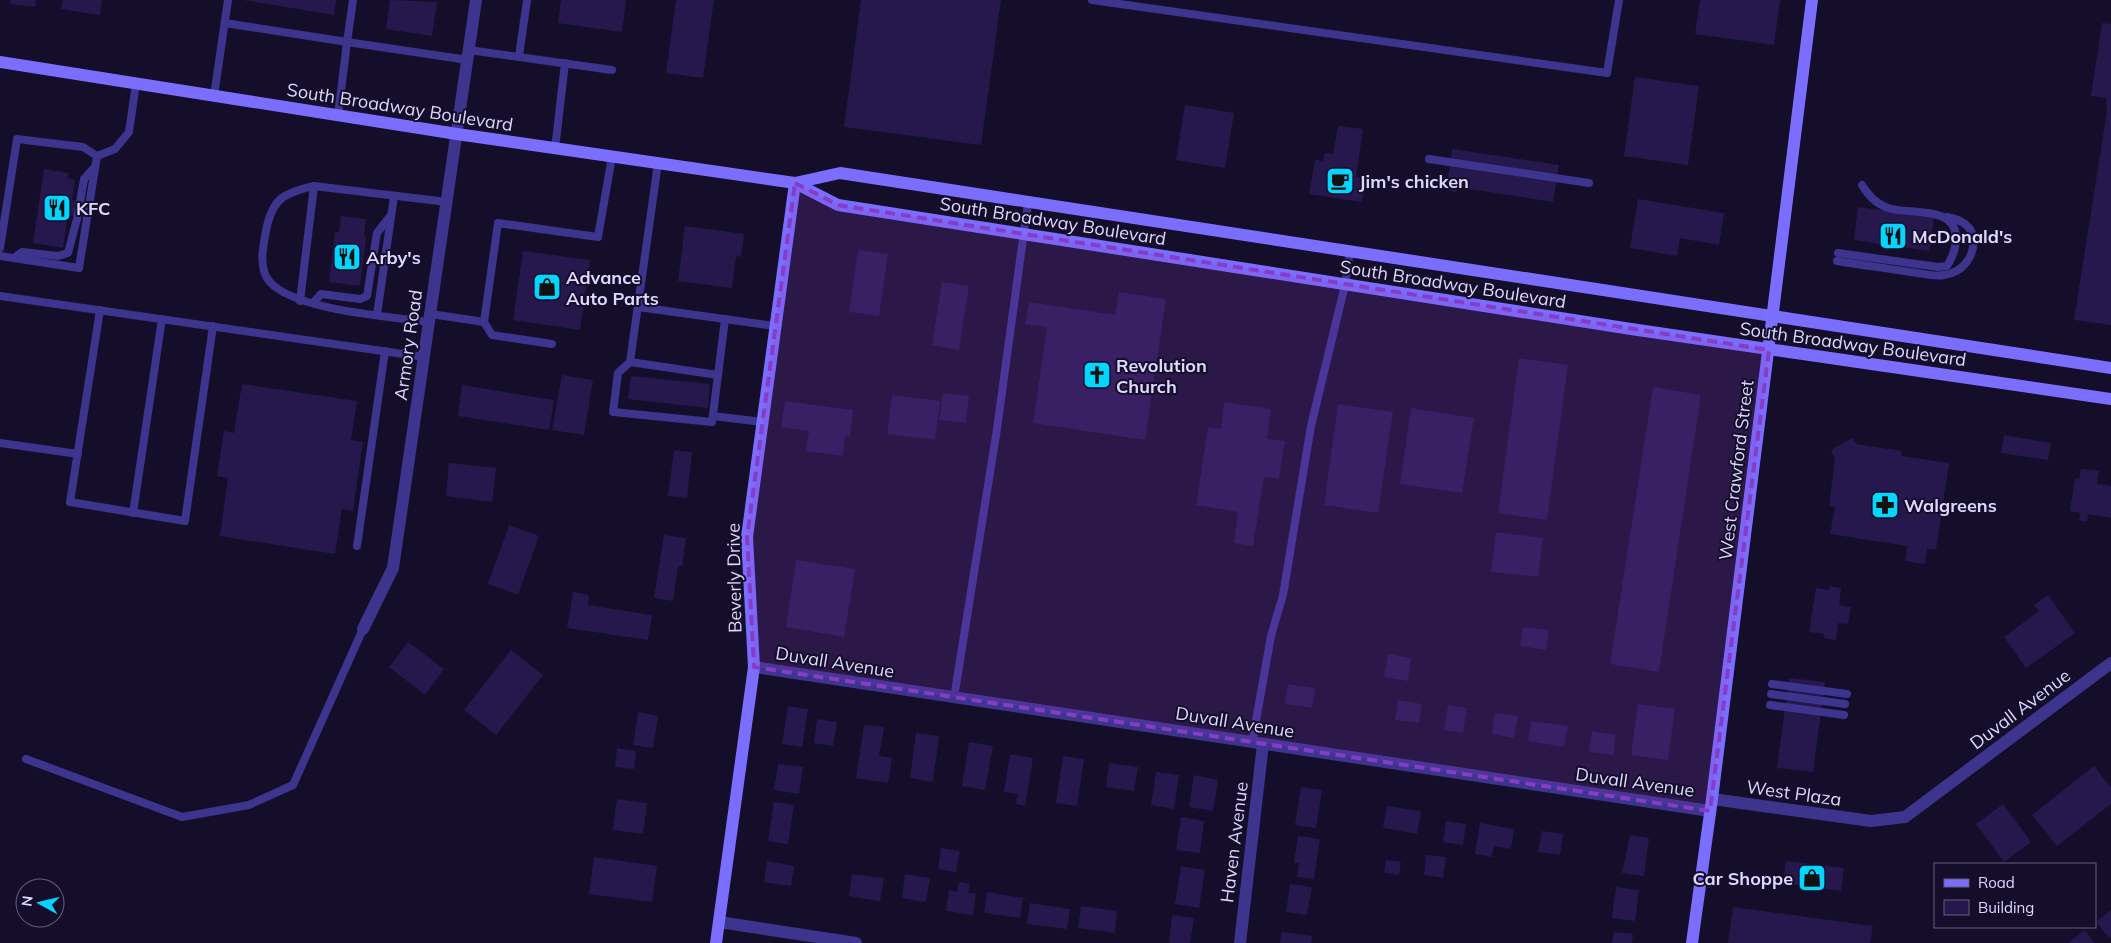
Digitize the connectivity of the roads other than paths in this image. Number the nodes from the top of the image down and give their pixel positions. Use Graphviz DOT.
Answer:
graph roads {
  1 [pos="228,0"];
  2 [pos="353,0"];
  3 [pos="476,0"];
  4 [pos="527,0"];
  5 [pos="1092,0"];
  6 [pos="1619,0"];
  7 [pos="1812,0"];
  8 [pos="225,22"];
  9 [pos="347,42"];
  10 [pos="468,55"];
  11 [pos="520,56"];
  12 [pos="0,62"];
  13 [pos="565,63"];
  14 [pos="612,70"];
  15 [pos="136,84"];
  16 [pos="214,96"];
  17 [pos="338,115"];
  18 [pos="457,134"];
  19 [pos="555,149"];
  20 [pos="97,156"];
  21 [pos="612,156"];
  22 [pos="1428,159"];
  23 [pos="658,163"];
  24 [pos="95,167"];
  25 [pos="795,183"];
  26 [pos="1589,183"];
  27 [pos="1862,185"];
  28 [pos="314,186"];
  29 [pos="394,196"];
  30 [pos="447,202"];
  31 [pos="1028,202"];
  32 [pos="1936,214"];
  33 [pos="392,215"];
  34 [pos="1023,234"];
  35 [pos="0,248"];
  36 [pos="1350,251"];
  37 [pos="0,256"];
  38 [pos="14,258"];
  39 [pos="1345,285"];
  40 [pos="0,296"];
  41 [pos="300,301"];
  42 [pos="313,303"];
  43 [pos="638,307"];
  44 [pos="100,310"];
  45 [pos="378,315"];
  46 [pos="1774,316"];
  47 [pos="430,318"];
  48 [pos="162,319"];
  49 [pos="725,320"];
  50 [pos="484,322"];
  51 [pos="212,326"];
  52 [pos="775,326"];
  53 [pos="552,344"];
  54 [pos="1769,350"];
  55 [pos="385,351"];
  56 [pos="424,357"];
  57 [pos="630,362"];
  58 [pos="2111,368"];
  59 [pos="718,375"];
  60 [pos="2111,399"];
  61 [pos="713,416"];
  62 [pos="762,422"];
  63 [pos="0,443"];
  64 [pos="78,454"];
  65 [pos="133,513"];
  66 [pos="357,546"];
  67 [pos="362,629"];
  68 [pos="2111,663"];
  69 [pos="754,667"];
  70 [pos="1772,684"];
  71 [pos="1771,694"];
  72 [pos="1846,694"];
  73 [pos="954,698"];
  74 [pos="1845,704"];
  75 [pos="1770,705"];
  76 [pos="1844,715"];
  77 [pos="1258,744"];
  78 [pos="26,759"];
  79 [pos="1711,805"];
  80 [pos="1871,821"];
  81 [pos="719,922"];
  82 [pos="716,943"];
  83 [pos="856,943"];
  84 [pos="1240,943"];
  85 [pos="1692,943"];
  1 -- 8 [label="lane"];
  2 -- 9 [label="lane"];
  3 -- 10 [label="street, Armory Road"];
  4 -- 11 [label="lane"];
  5 -- 6 [label="lane"];
  7 -- 46 [label="main road, West Crawford Street"];
  8 -- 9 [label="lane"];
  8 -- 16 [label="lane"];
  9 -- 10 [label="lane"];
  9 -- 17 [label="lane"];
  10 -- 11 [label="lane"];
  10 -- 18 [label="street, Armory Road"];
  11 -- 13 [label="lane"];
  12 -- 15 [label="main road, South Broadway Boulevard"];
  13 -- 14 [label="lane"];
  13 -- 19 [label="lane"];
  15 -- 16 [label="main road, South Broadway Boulevard"];
  15 -- 20 [label="lane"];
  16 -- 17 [label="main road, South Broadway Boulevard"];
  17 -- 18 [label="main road, South Broadway Boulevard"];
  18 -- 19 [label="main road, South Broadway Boulevard"];
  18 -- 30 [label="street, Armory Road"];
  19 -- 21 [label="main road, South Broadway Boulevard"];
  20 -- 24 [label="lane"];
  20 -- 35 [label="lane"];
  21 -- 23 [label="main road, South Broadway Boulevard"];
  21 -- 50 [label="lane"];
  22 -- 26 [label="lane"];
  23 -- 25 [label="main road, South Broadway Boulevard"];
  23 -- 43 [label="lane"];
  24 -- 38 [label="lane"];
  24 -- 38 [label="lane"];
  25 -- 31 [label="main road, South Broadway Boulevard"];
  25 -- 34 [label="main road, South Broadway Boulevard"];
  25 -- 52 [label="main road, Beverly Drive"];
  27 -- 32 [label="lane"];
  28 -- 29 [label="lane"];
  28 -- 41 [label="lane"];
  28 -- 41 [label="lane"];
  29 -- 30 [label="lane"];
  29 -- 33 [label="lane"];
  30 -- 47 [label="street, Armory Road"];
  31 -- 34 [label="lane"];
  31 -- 36 [label="main road, South Broadway Boulevard"];
  32 -- 32 [label="lane"];
  33 -- 42 [label="lane"];
  33 -- 45 [label="lane"];
  34 -- 39 [label="main road, South Broadway Boulevard"];
  34 -- 73 [label="lane"];
  36 -- 39 [label="lane"];
  36 -- 46 [label="main road, South Broadway Boulevard"];
  37 -- 38 [label="lane"];
  39 -- 54 [label="main road, South Broadway Boulevard"];
  39 -- 77 [label="lane"];
  40 -- 44 [label="lane"];
  41 -- 42 [label="lane"];
  42 -- 45 [label="lane"];
  43 -- 49 [label="lane"];
  43 -- 57 [label="lane"];
  44 -- 48 [label="lane"];
  44 -- 64 [label="lane"];
  45 -- 47 [label="lane"];
  46 -- 54 [label="main road, West Crawford Street"];
  46 -- 58 [label="main road, South Broadway Boulevard"];
  47 -- 50 [label="lane"];
  47 -- 56 [label="street, Armory Road"];
  48 -- 51 [label="lane"];
  48 -- 65 [label="lane"];
  49 -- 52 [label="lane"];
  49 -- 59 [label="lane"];
  50 -- 53 [label="lane"];
  51 -- 55 [label="lane"];
  51 -- 65 [label="lane"];
  52 -- 62 [label="main road, Beverly Drive"];
  54 -- 60 [label="main road, South Broadway Boulevard"];
  54 -- 79 [label="main road, West Crawford Street"];
  55 -- 56 [label="lane"];
  55 -- 66 [label="lane"];
  56 -- 67 [label="street, Armory Road"];
  57 -- 59 [label="lane"];
  57 -- 61 [label="lane"];
  59 -- 61 [label="lane"];
  61 -- 62 [label="lane"];
  62 -- 69 [label="main road, Beverly Drive"];
  63 -- 64 [label="lane"];
  64 -- 65 [label="lane"];
  67 -- 78 [label="lane"];
  68 -- 80 [label="street, Duvall Avenue"];
  69 -- 73 [label="street, Duvall Avenue"];
  69 -- 81 [label="main road, Beverly Drive"];
  70 -- 72 [label="lane"];
  71 -- 74 [label="lane"];
  73 -- 77 [label="street, Duvall Avenue"];
  75 -- 76 [label="lane"];
  77 -- 79 [label="street, Duvall Avenue"];
  77 -- 84 [label="street, Haven Avenue"];
  79 -- 80 [label="street, West Plaza"];
  79 -- 85 [label="main road, West Crawford Street"];
  81 -- 82 [label="main road, Beverly Drive"];
  81 -- 83 [label="street"];
}
